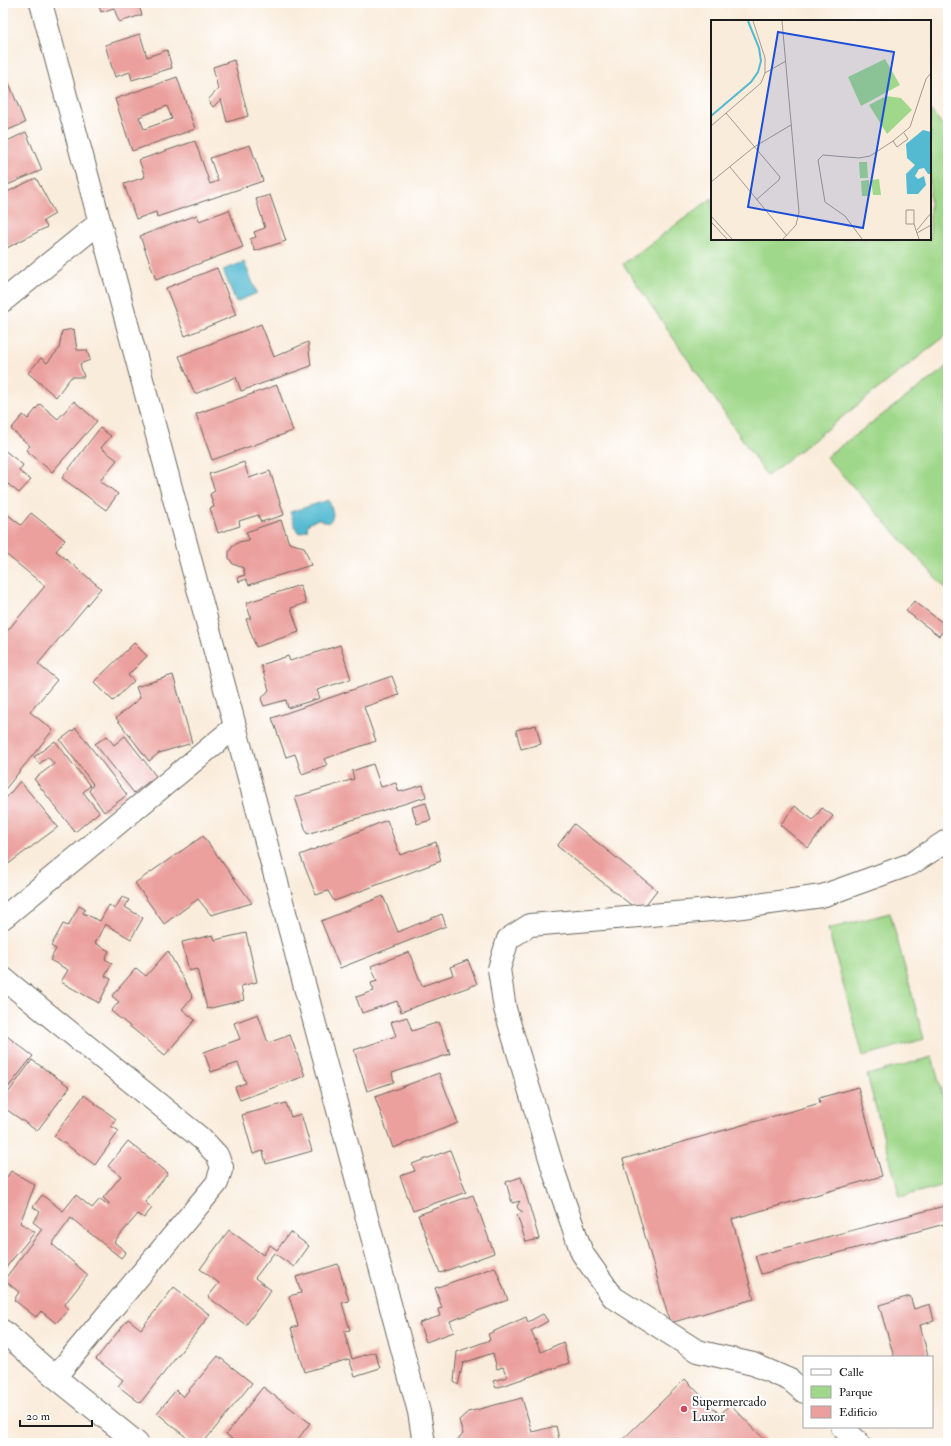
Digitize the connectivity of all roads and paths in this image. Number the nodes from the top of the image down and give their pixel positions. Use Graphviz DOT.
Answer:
graph roads {
  1 [pos="41,3"];
  2 [pos="100,223"];
  3 [pos="3,301"];
  4 [pos="234,727"];
  5 [pos="948,840"];
  6 [pos="3,918"];
  7 [pos="3,978"];
  8 [pos="3,1331"];
  9 [pos="55,1377"];
  10 [pos="803,1391"];
  11 [pos="843,1428"];
  12 [pos="137,1443"];
  13 [pos="424,1443"];
  14 [pos="859,1443"];
  1 -- 2 [label="street"];
  2 -- 3 [label="street"];
  2 -- 4 [label="street"];
  4 -- 6 [label="street"];
  4 -- 13 [label="street"];
  5 -- 10 [label="street"];
  7 -- 9 [label="street"];
  8 -- 9 [label="street"];
  9 -- 12 [label="street"];
  11 -- 14 [label="street"];
}
